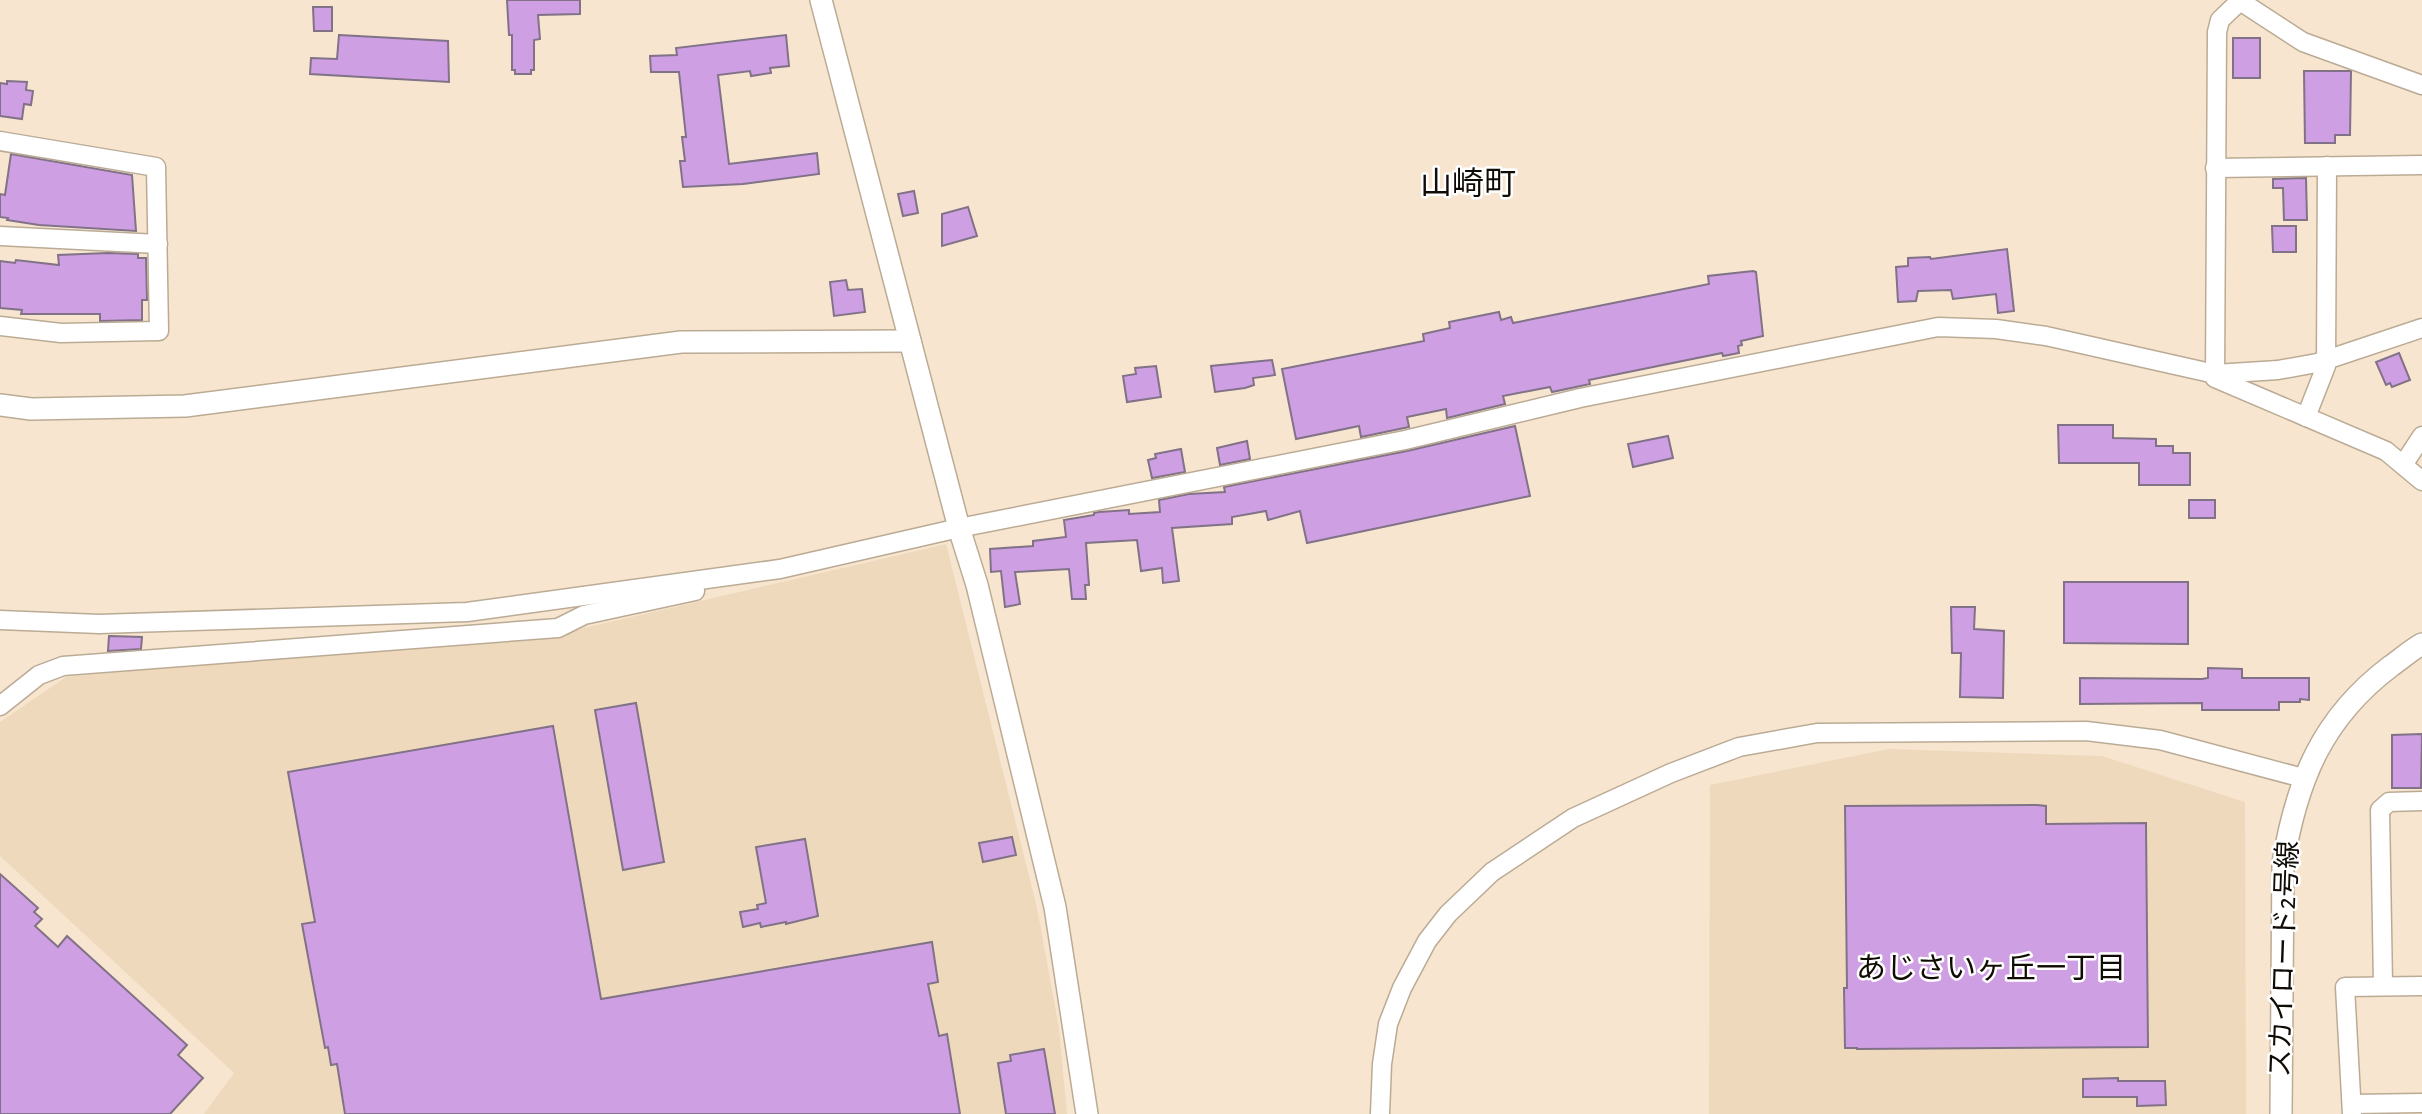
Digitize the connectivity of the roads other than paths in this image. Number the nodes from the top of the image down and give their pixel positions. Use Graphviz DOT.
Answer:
graph roads {
  1 [pos="821,0"];
  2 [pos="2239,1"];
  3 [pos="2422,85"];
  4 [pos="0,141"];
  5 [pos="2422,165"];
  6 [pos="2327,166"];
  7 [pos="2216,168"];
  8 [pos="0,236"];
  9 [pos="158,244"];
  10 [pos="0,326"];
  11 [pos="2422,328"];
  12 [pos="910,341"];
  13 [pos="2326,360"];
  14 [pos="2215,374"];
  15 [pos="0,405"];
  16 [pos="2306,416"];
  17 [pos="2422,436"];
  18 [pos="2403,465"];
  19 [pos="2422,481"];
  20 [pos="958,528"];
  21 [pos="754,572"];
  22 [pos="0,620"];
  23 [pos="2422,645"];
  24 [pos="0,706"];
  25 [pos="2303,778"];
  26 [pos="2422,801"];
  27 [pos="2383,985"];
  28 [pos="2422,986"];
  29 [pos="2422,1103"];
  30 [pos="2352,1109"];
  31 [pos="1087,1114"];
  32 [pos="1380,1114"];
  33 [pos="2281,1114"];
  1 -- 12 [label="street"];
  2 -- 3 [label="street"];
  2 -- 7 [label="street"];
  4 -- 9 [label="street"];
  5 -- 6 [label="street"];
  6 -- 7 [label="street"];
  6 -- 13 [label="street"];
  7 -- 14 [label="street"];
  8 -- 9 [label="street"];
  9 -- 10 [label="street"];
  11 -- 13 [label="street"];
  12 -- 15 [label="street"];
  12 -- 20 [label="street"];
  13 -- 14 [label="street"];
  13 -- 16 [label="street"];
  14 -- 16 [label="street"];
  14 -- 20 [label="street"];
  16 -- 18 [label="street"];
  17 -- 18 [label="street"];
  18 -- 19 [label="street"];
  20 -- 21 [label="street"];
  20 -- 31 [label="street"];
  21 -- 22 [label="street"];
  21 -- 24 [label="street"];
  23 -- 25 [label="street, スカイロード2号線"];
  25 -- 32 [label="street"];
  25 -- 33 [label="street, スカイロード2号線"];
  26 -- 27 [label="street"];
  27 -- 28 [label="street"];
  27 -- 30 [label="street"];
  29 -- 30 [label="street"];
}
